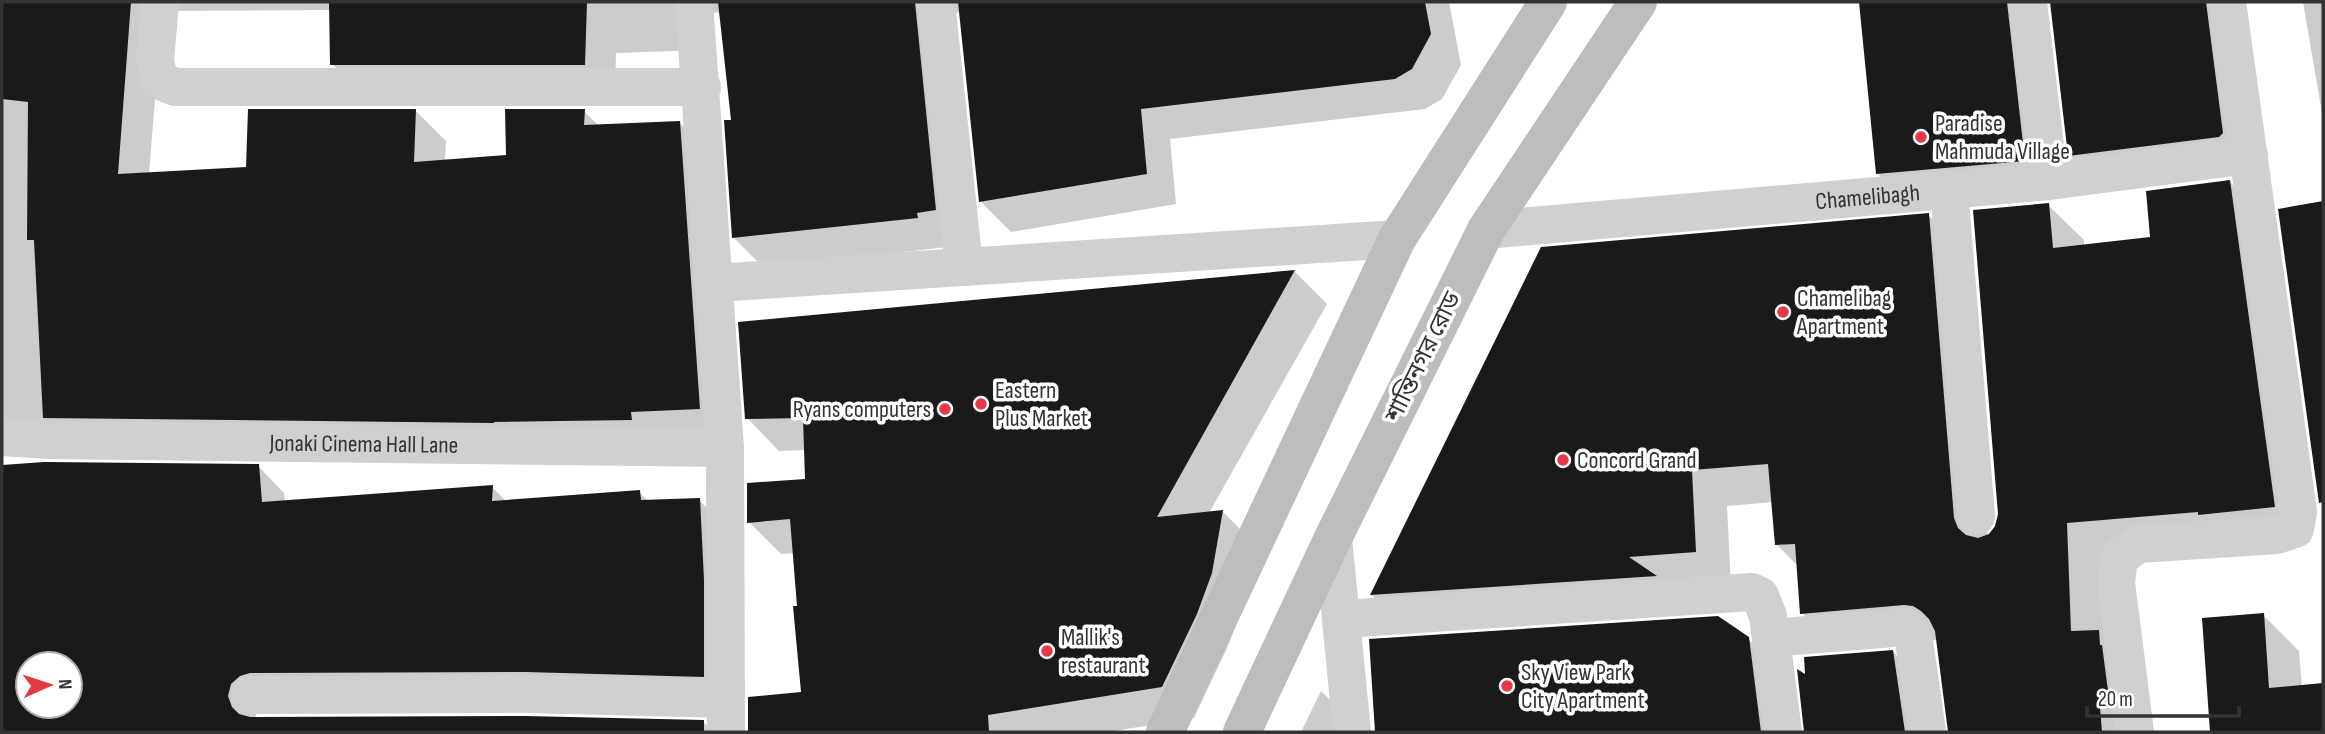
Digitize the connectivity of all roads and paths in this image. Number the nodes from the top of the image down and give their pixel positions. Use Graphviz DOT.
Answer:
graph roads {
  1 [pos="160,2"];
  2 [pos="694,2"];
  3 [pos="936,2"];
  4 [pos="1548,2"];
  5 [pos="1638,2"];
  6 [pos="2028,2"];
  7 [pos="2227,2"];
  8 [pos="702,87"];
  9 [pos="2249,155"];
  10 [pos="2049,181"];
  11 [pos="1949,190"];
  12 [pos="1486,230"];
  13 [pos="1397,239"];
  14 [pos="964,267"];
  15 [pos="715,283"];
  16 [pos="2,437"];
  17 [pos="725,448"];
  18 [pos="1976,516"];
  19 [pos="1333,538"];
  20 [pos="1342,619"];
  21 [pos="1771,638"];
  22 [pos="250,695"];
  23 [pos="725,716"];
  24 [pos="1165,732"];
  25 [pos="1242,732"];
  26 [pos="1352,732"];
  27 [pos="1783,732"];
  28 [pos="1927,732"];
  29 [pos="2135,732"];
  1 -- 8 [label="street"];
  2 -- 8 [label="street"];
  3 -- 14 [label="street"];
  4 -- 13 [label="main road"];
  5 -- 12 [label="main road, শান্তিনগর রোড"];
  6 -- 10 [label="street"];
  7 -- 9 [label="street"];
  8 -- 15 [label="street"];
  9 -- 10 [label="street, Chamelibagh"];
  9 -- 29 [label="street"];
  10 -- 11 [label="street, Chamelibagh"];
  11 -- 12 [label="street, Chamelibagh"];
  11 -- 18 [label="street"];
  12 -- 19 [label="main road, শান্তিনগর রোড"];
  13 -- 14 [label="street"];
  13 -- 24 [label="main road"];
  14 -- 15 [label="street"];
  15 -- 17 [label="street"];
  16 -- 17 [label="street, Jonaki Cinema Hall Lane"];
  17 -- 23 [label="street"];
  19 -- 20 [label="street"];
  19 -- 25 [label="main road, শান্তিনগর রোড"];
  20 -- 21 [label="street"];
  20 -- 26 [label="street"];
  21 -- 27 [label="street"];
  21 -- 28 [label="street"];
  22 -- 23 [label="street"];
}
